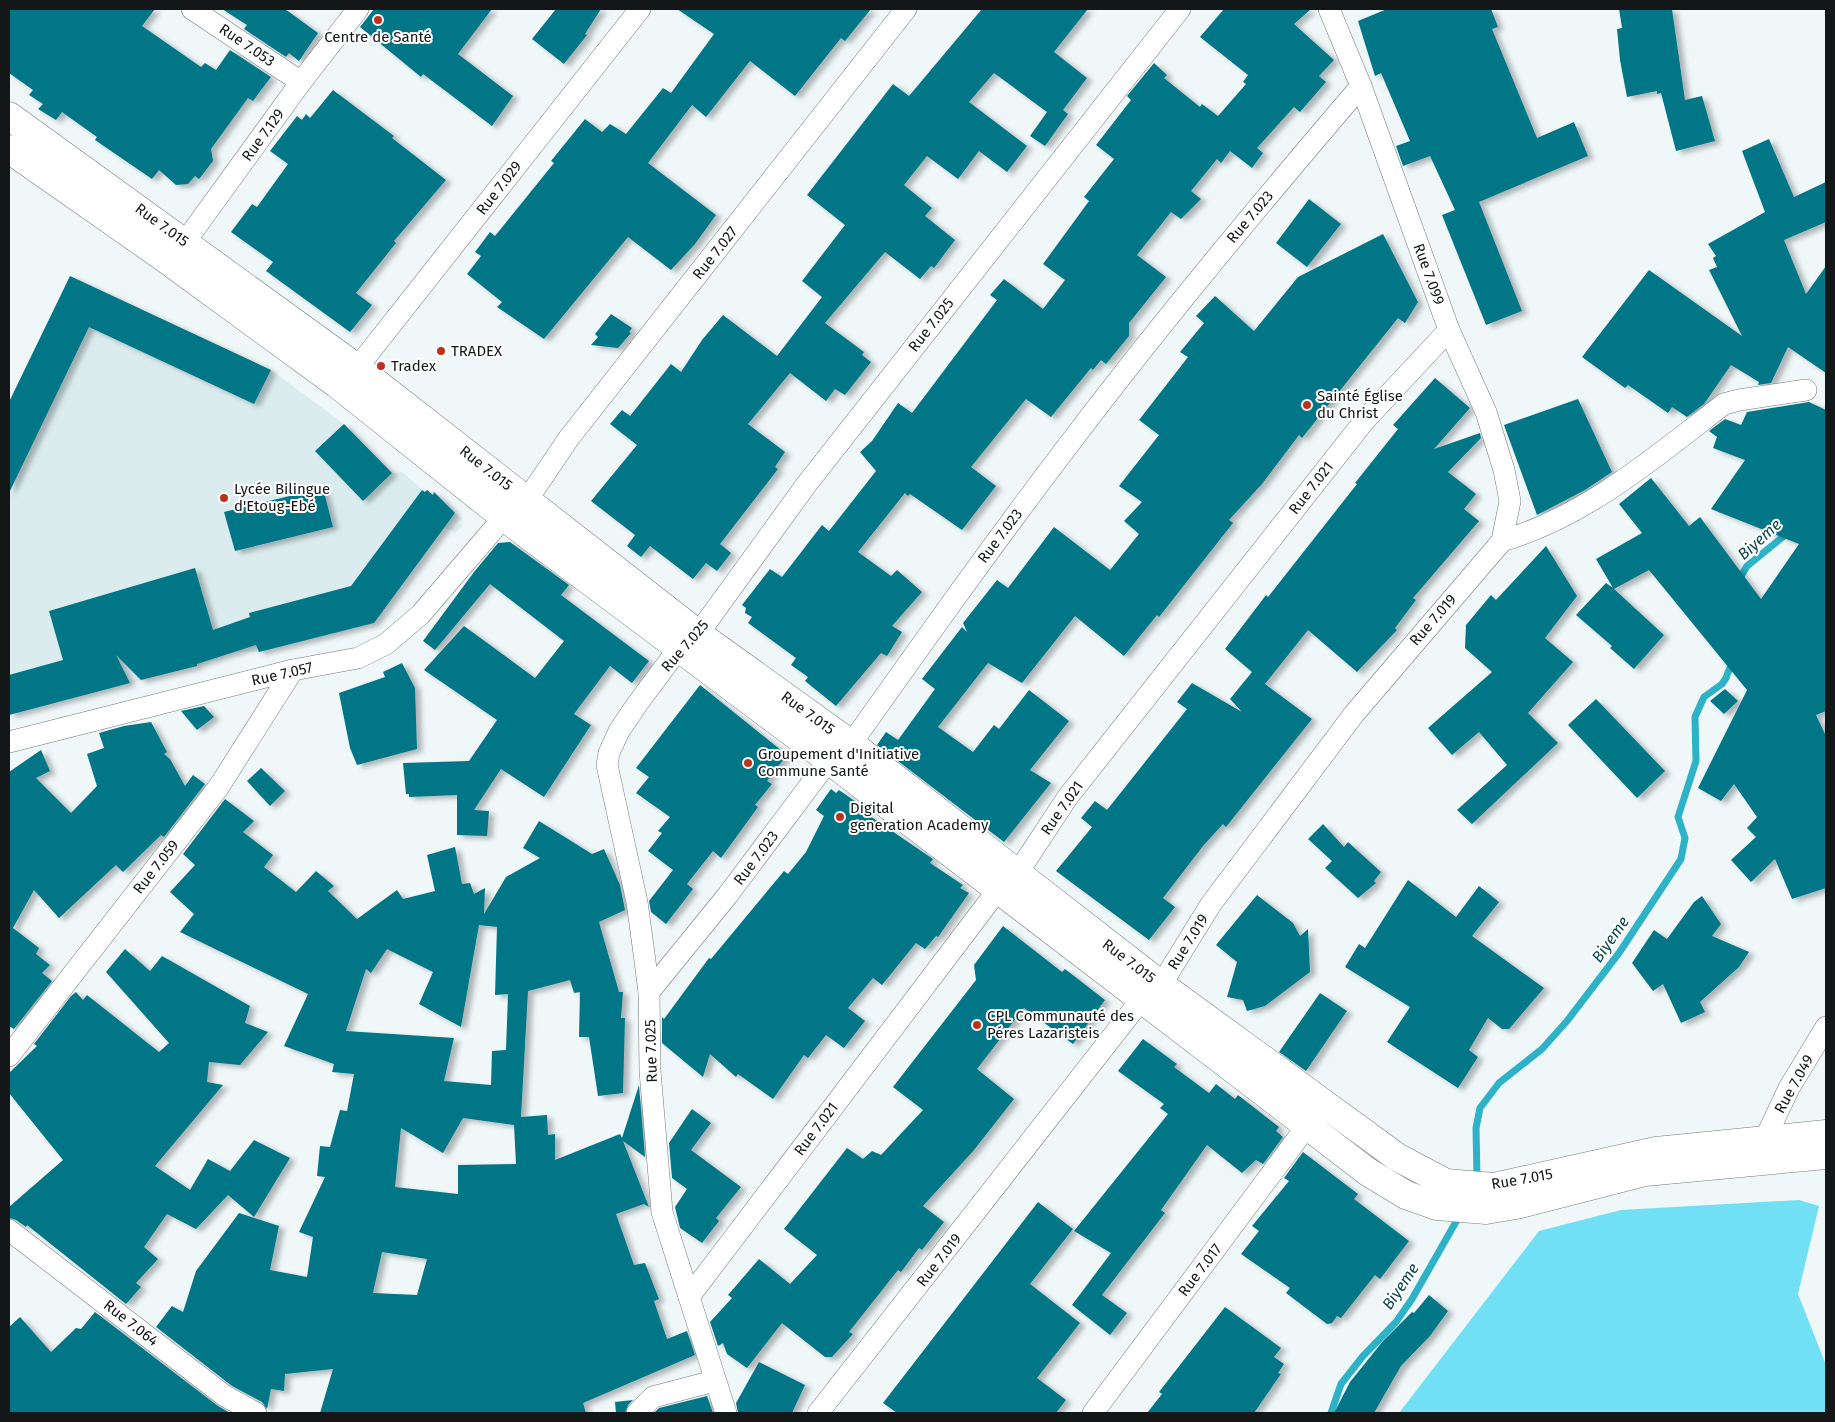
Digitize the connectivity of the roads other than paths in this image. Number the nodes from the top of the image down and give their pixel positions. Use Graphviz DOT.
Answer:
graph roads {
  1 [pos="192,9"];
  2 [pos="358,9"];
  3 [pos="640,9"];
  4 [pos="906,9"];
  5 [pos="1180,9"];
  6 [pos="1329,9"];
  7 [pos="301,82"];
  8 [pos="1361,86"];
  9 [pos="9,116"];
  10 [pos="9,150"];
  11 [pos="175,251"];
  12 [pos="1449,330"];
  13 [pos="347,376"];
  14 [pos="1806,390"];
  15 [pos="527,500"];
  16 [pos="504,517"];
  17 [pos="1502,541"];
  18 [pos="689,641"];
  19 [pos="294,670"];
  20 [pos="9,742"];
  21 [pos="851,744"];
  22 [pos="829,760"];
  23 [pos="1007,882"];
  24 [pos="649,992"];
  25 [pos="1151,993"];
  26 [pos="1826,1027"];
  27 [pos="9,1056"];
  28 [pos="1328,1108"];
  29 [pos="1307,1126"];
  30 [pos="1826,1134"];
  31 [pos="1764,1141"];
  32 [pos="1826,1155"];
  33 [pos="1441,1195"];
  34 [pos="1490,1198"];
  35 [pos="9,1230"];
  36 [pos="689,1296"];
  37 [pos="714,1381"];
  38 [pos="256,1413"];
  39 [pos="637,1413"];
  40 [pos="726,1413"];
  41 [pos="818,1413"];
  42 [pos="1092,1413"];
  1 -- 7 [label="street, Rue 7.053"];
  2 -- 7 [label="street, Rue 7.129"];
  3 -- 13 [label="street, Rue 7.029"];
  4 -- 15 [label="street, Rue 7.027"];
  5 -- 18 [label="street, Rue 7.025"];
  6 -- 8 [label="street, Rue 7.099"];
  7 -- 11 [label="street, Rue 7.129"];
  8 -- 12 [label="street, Rue 7.099"];
  8 -- 21 [label="street, Rue 7.023"];
  9 -- 11 [label="main road, Rue 7.015"];
  10 -- 11 [label="main road, Rue 7.015"];
  11 -- 13 [label="main road, Rue 7.015"];
  12 -- 17 [label="street, Rue 7.099"];
  12 -- 23 [label="street, Rue 7.021"];
  13 -- 15 [label="main road, Rue 7.015"];
  13 -- 16 [label="main road, Rue 7.015"];
  14 -- 17 [label="street"];
  15 -- 16 [label="street, Rue 7.027"];
  15 -- 18 [label="main road, Rue 7.015"];
  16 -- 18 [label="main road, Rue 7.015"];
  16 -- 19 [label="street, Rue 7.057"];
  17 -- 25 [label="street, Rue 7.019"];
  18 -- 21 [label="main road, Rue 7.015"];
  18 -- 22 [label="main road, Rue 7.015"];
  18 -- 24 [label="street, Rue 7.025"];
  19 -- 20 [label="street, Rue 7.057"];
  19 -- 27 [label="street, Rue 7.059"];
  21 -- 22 [label="street, Rue 7.023"];
  21 -- 23 [label="main road, Rue 7.015"];
  22 -- 23 [label="main road, Rue 7.015"];
  22 -- 24 [label="street, Rue 7.023"];
  23 -- 25 [label="main road, Rue 7.015"];
  23 -- 36 [label="street, Rue 7.021"];
  24 -- 36 [label="street, Rue 7.025"];
  25 -- 28 [label="main road, Rue 7.015"];
  25 -- 29 [label="main road, Rue 7.015"];
  25 -- 41 [label="street, Rue 7.019"];
  26 -- 31 [label="street, Rue 7.049"];
  28 -- 29 [label="street, Rue 7.017"];
  28 -- 33 [label="main road, Rue 7.015"];
  29 -- 33 [label="main road, Rue 7.015"];
  29 -- 42 [label="street, Rue 7.017"];
  30 -- 31 [label="main road, Rue 7.015"];
  31 -- 34 [label="main road, Rue 7.015"];
  32 -- 34 [label="main road, Rue 7.015"];
  33 -- 34 [label="main road, Rue 7.015"];
  35 -- 38 [label="street, Rue 7.064"];
  36 -- 37 [label="street, Rue 7.025"];
  37 -- 39 [label="street"];
  37 -- 40 [label="street, Rue 7.025"];
}
